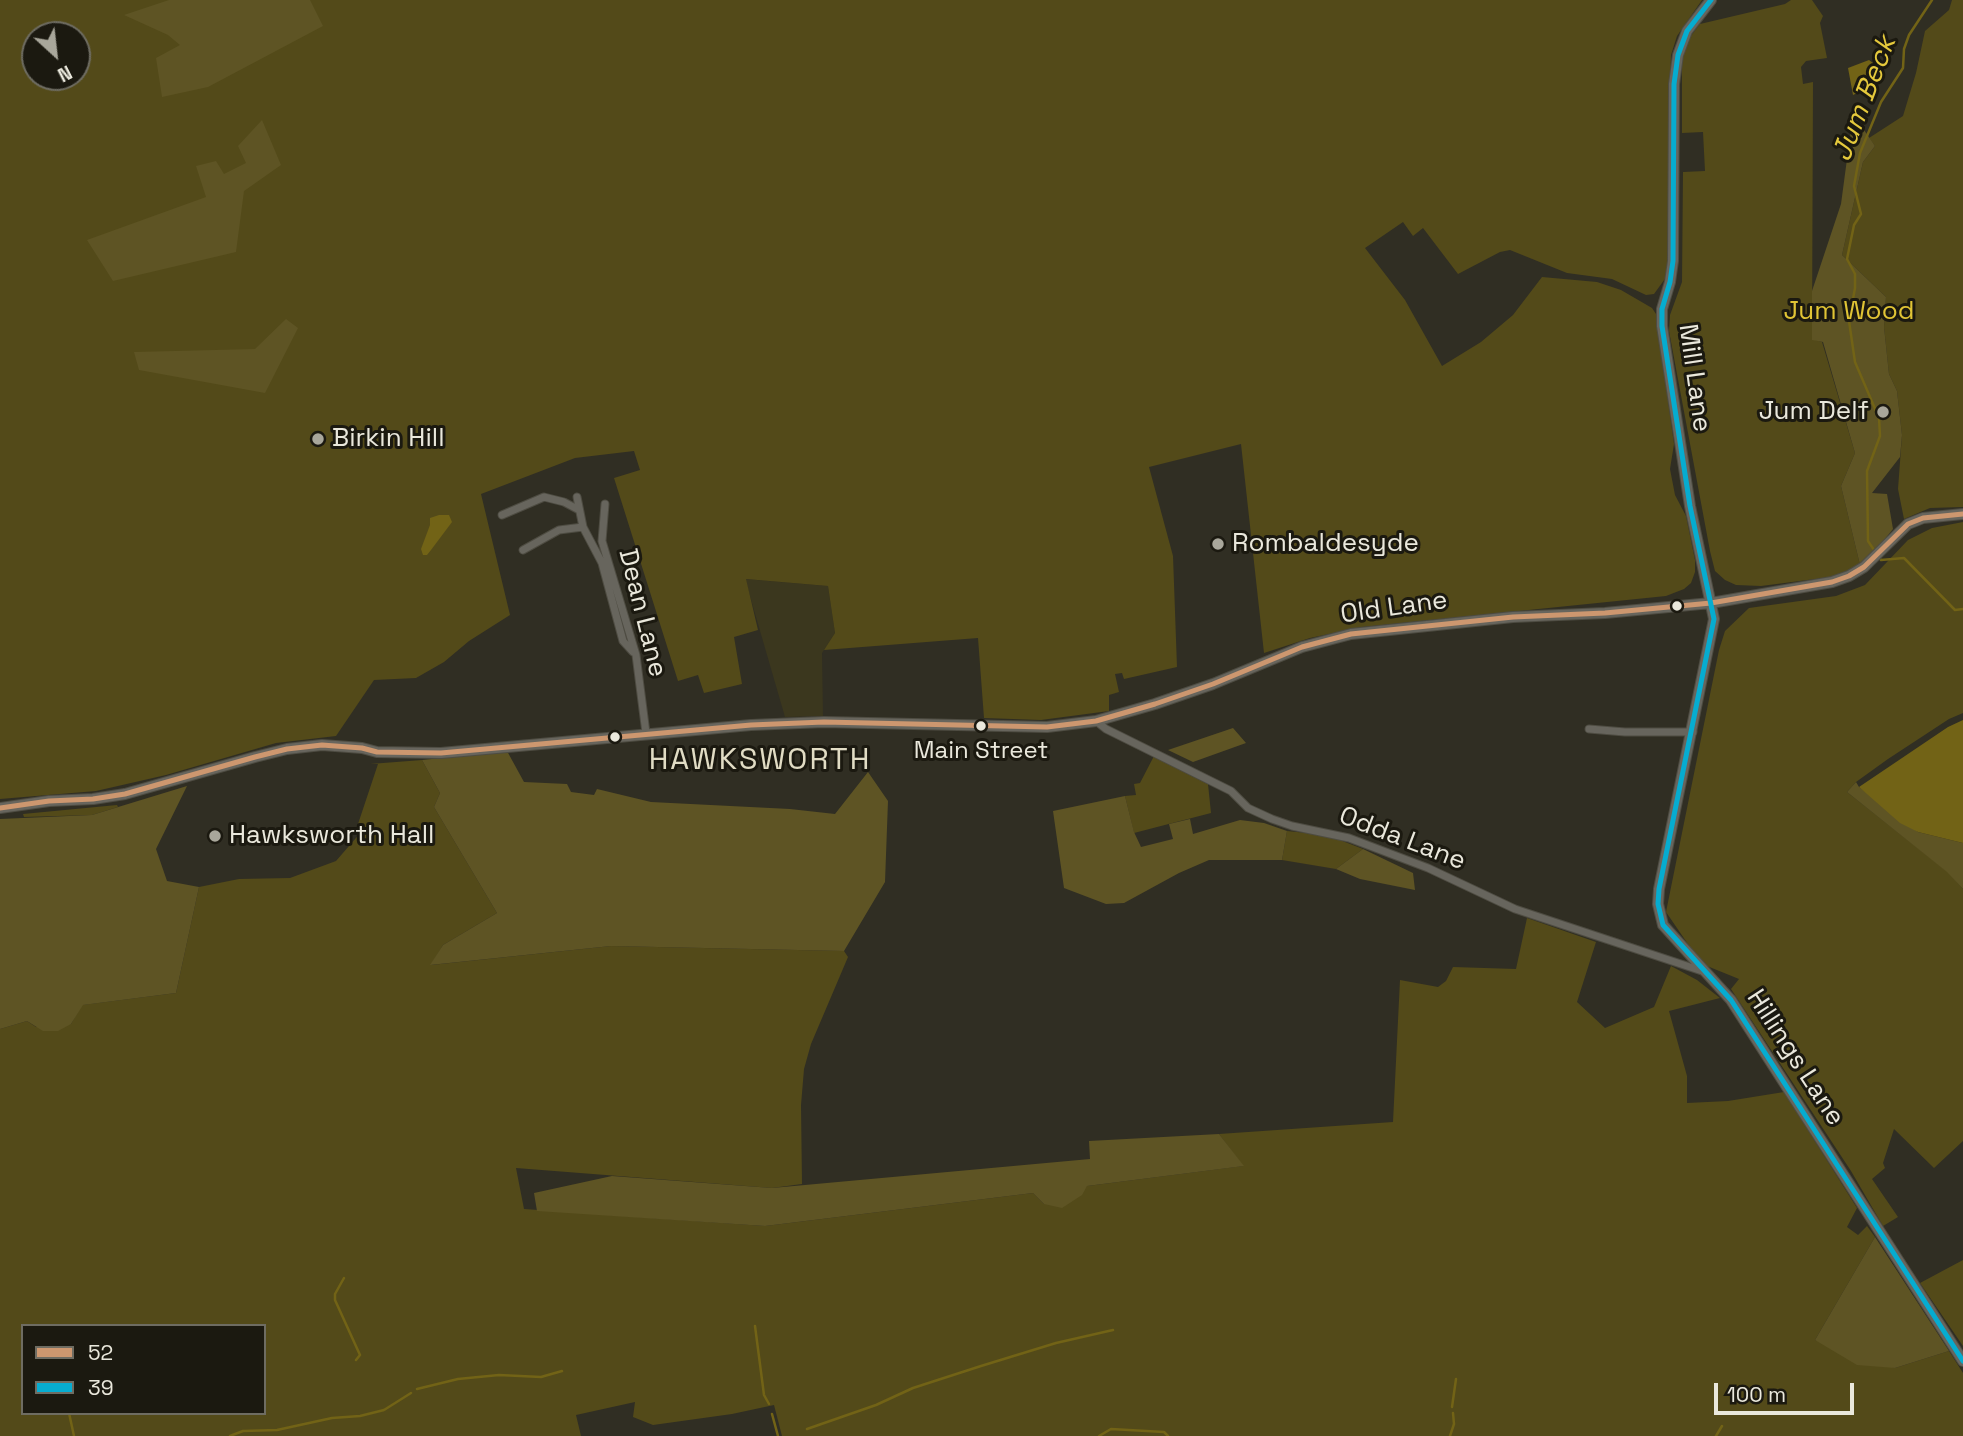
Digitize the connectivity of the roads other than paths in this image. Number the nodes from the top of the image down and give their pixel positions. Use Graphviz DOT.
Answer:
graph roads {
  1 [pos="1711,0"];
  2 [pos="577,497"];
  3 [pos="605,503"];
  4 [pos="579,510"];
  5 [pos="1963,514"];
  6 [pos="502,515"];
  7 [pos="583,527"];
  8 [pos="523,550"];
  9 [pos="1710,603"];
  10 [pos="636,655"];
  11 [pos="1096,721"];
  12 [pos="1589,729"];
  13 [pos="1693,732"];
  14 [pos="646,733"];
  15 [pos="0,807"];
  16 [pos="1705,972"];
  17 [pos="1963,1361"];
  1 -- 9 [label="street, Mill Lane"];
  2 -- 4 [label="street"];
  3 -- 10 [label="street, Dean Lane"];
  4 -- 6 [label="street"];
  4 -- 7 [label="street"];
  5 -- 9 [label="street, Old Lane"];
  7 -- 8 [label="street"];
  7 -- 10 [label="street"];
  9 -- 11 [label="street, Old Lane"];
  9 -- 13 [label="street, Hillings Lane"];
  10 -- 14 [label="street, Dean Lane"];
  11 -- 14 [label="street"];
  11 -- 16 [label="street, Odda Lane"];
  12 -- 13 [label="street"];
  13 -- 16 [label="street, Hillings Lane"];
  14 -- 15 [label="street"];
  16 -- 17 [label="street, Hillings Lane"];
}
